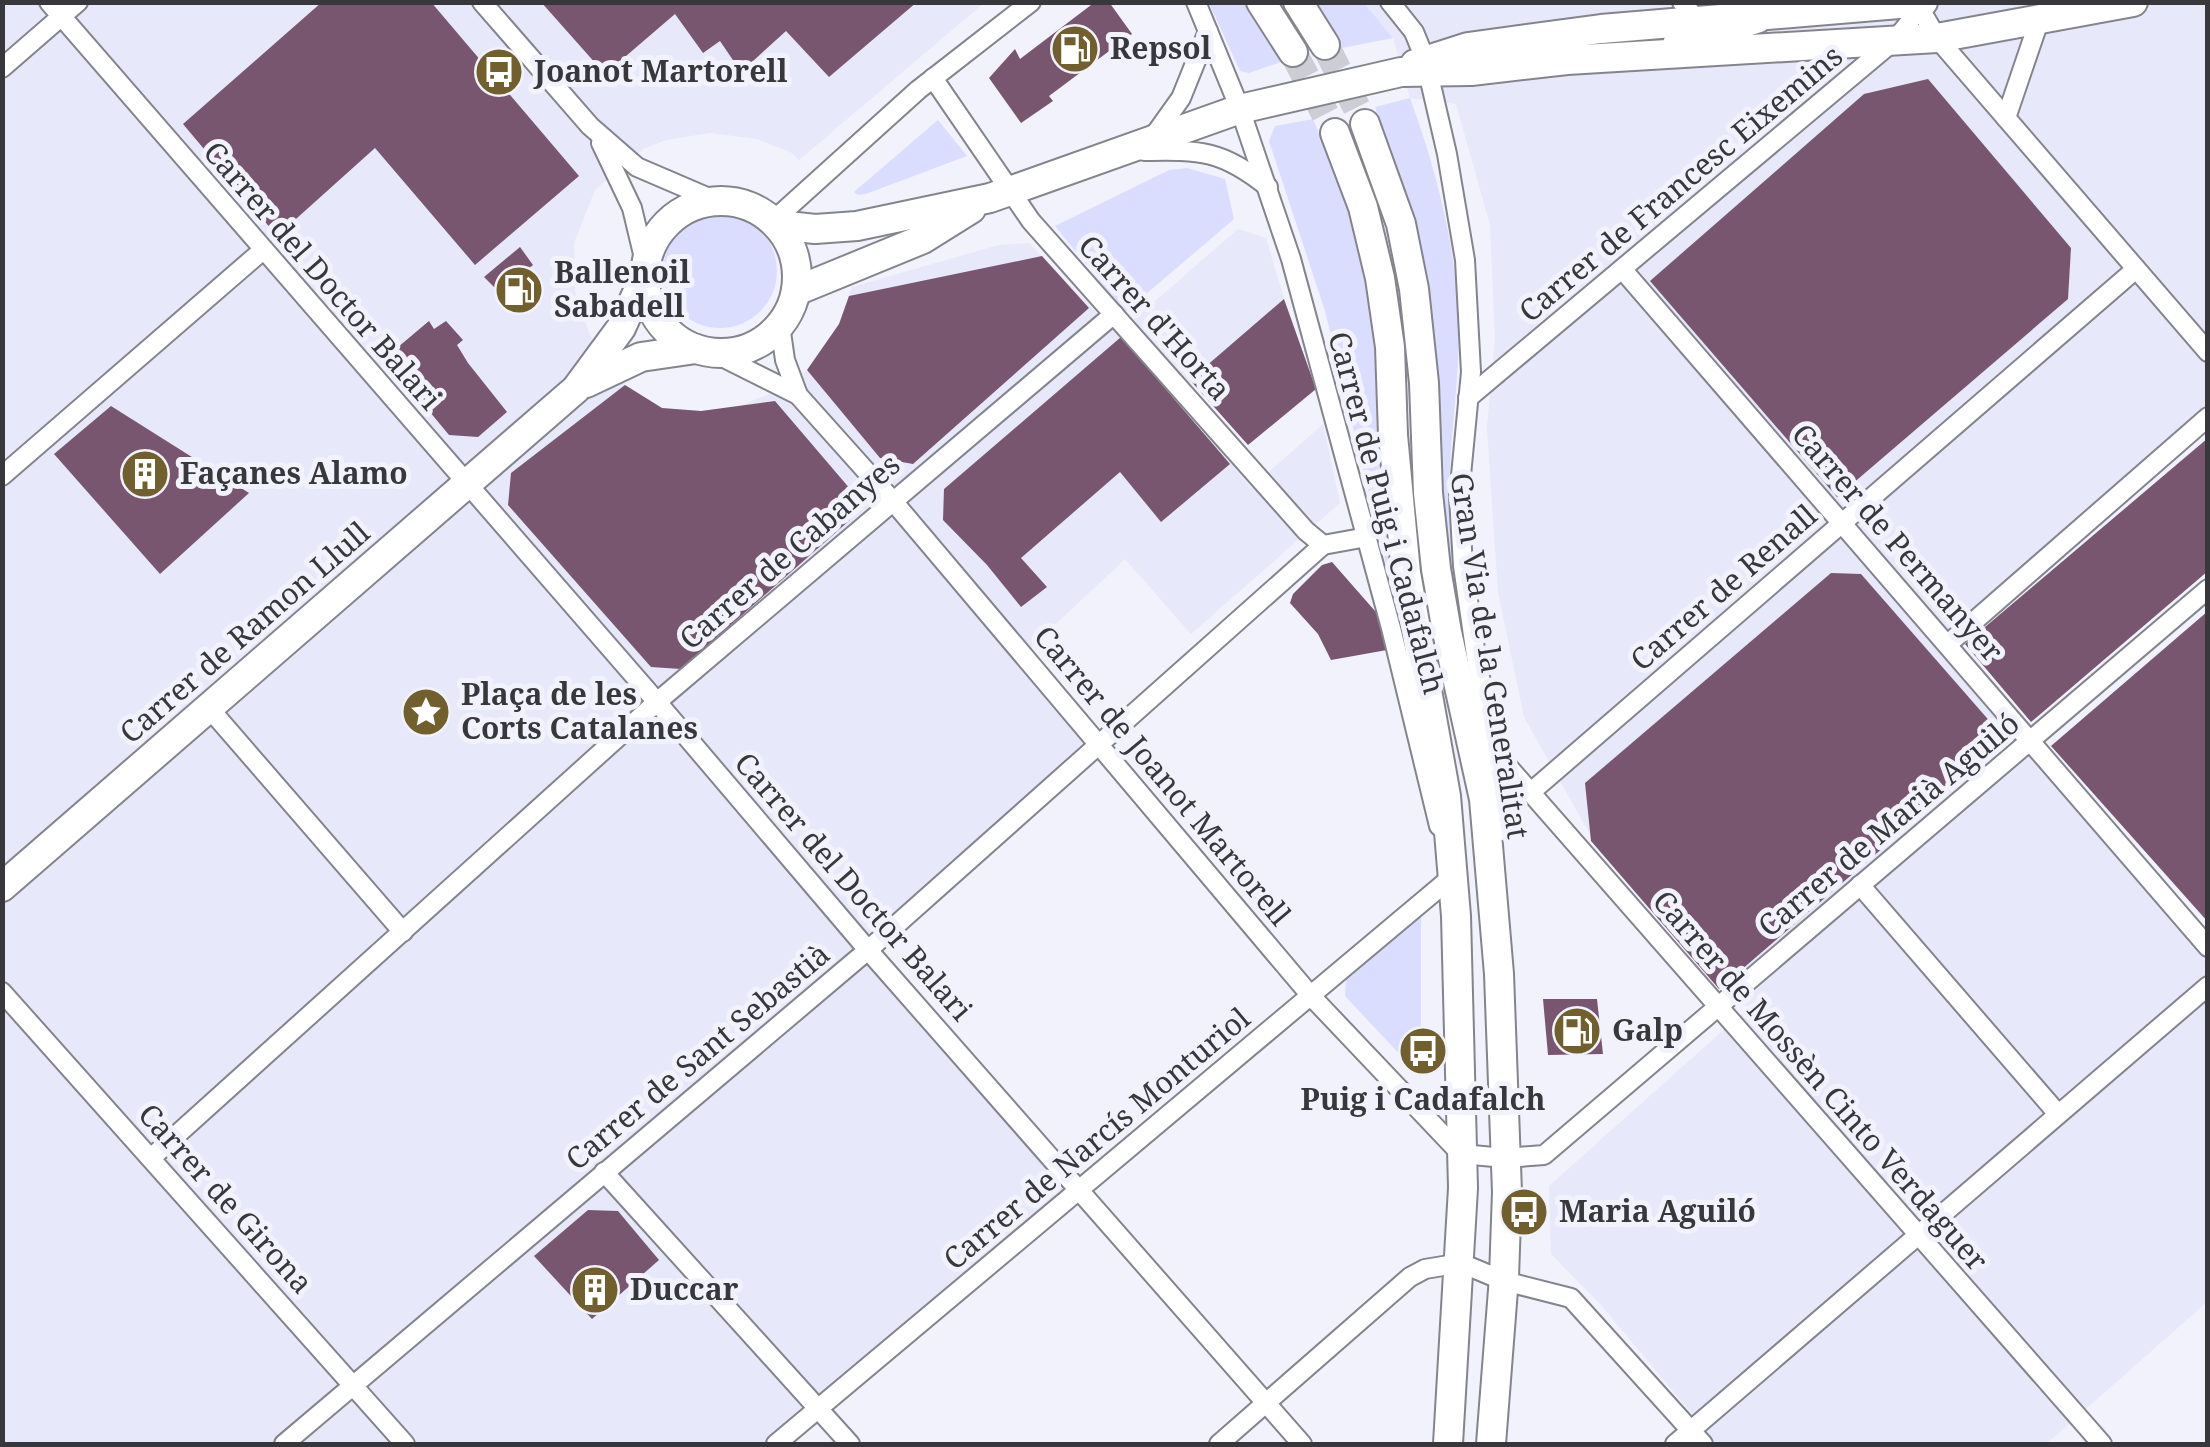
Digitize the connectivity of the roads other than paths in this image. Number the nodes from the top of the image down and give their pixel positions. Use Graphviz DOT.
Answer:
graph roads {
  1 [pos="78,2"];
  2 [pos="482,2"];
  3 [pos="1032,2"];
  4 [pos="1196,2"];
  5 [pos="1262,2"];
  6 [pos="1298,2"];
  7 [pos="1390,2"];
  8 [pos="2133,2"];
  9 [pos="1918,3"];
  10 [pos="1784,8"];
  11 [pos="55,10"];
  12 [pos="1689,11"];
  13 [pos="2038,20"];
  14 [pos="1208,31"];
  15 [pos="1937,38"];
  16 [pos="1896,39"];
  17 [pos="1324,44"];
  18 [pos="1293,52"];
  19 [pos="1614,57"];
  20 [pos="2,68"];
  21 [pos="1418,68"];
  22 [pos="934,78"];
  23 [pos="1240,109"];
  24 [pos="2006,118"];
  25 [pos="1365,124"];
  26 [pos="590,126"];
  27 [pos="1335,133"];
  28 [pos="1151,140"];
  29 [pos="1119,152"];
  30 [pos="1268,188"];
  31 [pos="1001,194"];
  32 [pos="714,200"];
  33 [pos="776,223"];
  34 [pos="263,250"];
  35 [pos="644,269"];
  36 [pos="1622,269"];
  37 [pos="2136,269"];
  38 [pos="796,291"];
  39 [pos="1114,314"];
  40 [pos="780,325"];
  41 [pos="707,352"];
  42 [pos="2208,352"];
  43 [pos="576,388"];
  44 [pos="798,396"];
  45 [pos="1468,398"];
  46 [pos="2208,417"];
  47 [pos="3,474"];
  48 [pos="465,484"];
  49 [pos="892,500"];
  50 [pos="1843,522"];
  51 [pos="1367,537"];
  52 [pos="1323,545"];
  53 [pos="2208,588"];
  54 [pos="1948,644"];
  55 [pos="657,702"];
  56 [pos="209,708"];
  57 [pos="2031,739"];
  58 [pos="1100,745"];
  59 [pos="1496,753"];
  60 [pos="1531,792"];
  61 [pos="1452,864"];
  62 [pos="1860,885"];
  63 [pos="2,887"];
  64 [pos="1490,887"];
  65 [pos="403,932"];
  66 [pos="2208,947"];
  67 [pos="868,950"];
  68 [pos="2208,986"];
  69 [pos="2,992"];
  70 [pos="1311,996"];
  71 [pos="1718,1006"];
  72 [pos="2058,1114"];
  73 [pos="1462,1154"];
  74 [pos="151,1158"];
  75 [pos="1505,1158"];
  76 [pos="604,1172"];
  77 [pos="1081,1189"];
  78 [pos="1918,1235"];
  79 [pos="1461,1263"];
  80 [pos="1504,1282"];
  81 [pos="353,1384"];
  82 [pos="1267,1403"];
  83 [pos="819,1409"];
  84 [pos="1697,1438"];
  85 [pos="284,1444"];
  86 [pos="406,1444"];
  87 [pos="776,1444"];
  88 [pos="850,1444"];
  89 [pos="1218,1444"];
  90 [pos="1302,1444"];
  91 [pos="1448,1444"];
  92 [pos="1491,1444"];
  93 [pos="1675,1444"];
  94 [pos="2102,1444"];
  1 -- 11 [label="street"];
  2 -- 26 [label="street"];
  3 -- 22 [label="street"];
  4 -- 14 [label="street, Carrer de Puig i Cadafalch"];
  5 -- 18 [label="main road"];
  6 -- 17 [label="main road"];
  7 -- 21 [label="street"];
  8 -- 13 [label="main road"];
  9 -- 10 [label="main road"];
  9 -- 15 [label="street"];
  9 -- 16 [label="street, Carrer de Francesc Eixemins"];
  10 -- 12 [label="main road"];
  10 -- 19 [label="street"];
  11 -- 20 [label="street"];
  11 -- 34 [label="street, Carrer del Doctor Balari"];
  12 -- 21 [label="main road"];
  13 -- 15 [label="main road"];
  13 -- 24 [label="street"];
  14 -- 23 [label="street, Carrer de Puig i Cadafalch"];
  14 -- 28 [label="street"];
  15 -- 16 [label="main road"];
  15 -- 24 [label="street"];
  16 -- 19 [label="main road"];
  16 -- 36 [label="street, Carrer de Francesc Eixemins"];
  19 -- 21 [label="main road"];
  21 -- 23 [label="main road"];
  21 -- 45 [label="street"];
  22 -- 31 [label="street, Carrer d'Horta"];
  22 -- 33 [label="street"];
  23 -- 28 [label="main road"];
  23 -- 30 [label="street, Carrer de Puig i Cadafalch"];
  24 -- 37 [label="street"];
  25 -- 64 [label="main road, Gran Via de la Generalitat"];
  26 -- 32 [label="street"];
  26 -- 35 [label="street"];
  27 -- 61 [label="main road"];
  28 -- 29 [label="main road"];
  29 -- 30 [label="street"];
  29 -- 31 [label="main road"];
  30 -- 51 [label="street, Carrer de Puig i Cadafalch"];
  31 -- 33 [label="main road"];
  31 -- 38 [label="main road"];
  31 -- 39 [label="street, Carrer d'Horta"];
  32 -- 33 [label="main road"];
  32 -- 35 [label="main road"];
  33 -- 38 [label="main road"];
  34 -- 47 [label="street"];
  34 -- 48 [label="street, Carrer del Doctor Balari"];
  35 -- 41 [label="main road"];
  35 -- 43 [label="main road"];
  36 -- 45 [label="street, Carrer de Francesc Eixemins"];
  36 -- 50 [label="street, Carrer de Permanyer"];
  37 -- 42 [label="street"];
  37 -- 50 [label="street, Carrer de Renall"];
  38 -- 40 [label="main road"];
  39 -- 49 [label="street, Carrer de Cabanyes"];
  39 -- 52 [label="street, Carrer d'Horta"];
  40 -- 41 [label="main road"];
  40 -- 44 [label="street, Carrer de Joanot Martorell"];
  41 -- 43 [label="main road"];
  41 -- 44 [label="street, Carrer de Joanot Martorell"];
  43 -- 48 [label="main road, Carrer de Ramon Llull"];
  44 -- 49 [label="street, Carrer de Joanot Martorell"];
  45 -- 59 [label="street"];
  46 -- 54 [label="street"];
  48 -- 55 [label="street, Carrer del Doctor Balari"];
  48 -- 56 [label="main road, Carrer de Ramon Llull"];
  49 -- 55 [label="street, Carrer de Cabanyes"];
  49 -- 58 [label="street, Carrer de Joanot Martorell"];
  50 -- 54 [label="street, Carrer de Permanyer"];
  50 -- 60 [label="street, Carrer de Renall"];
  51 -- 52 [label="street"];
  51 -- 61 [label="street, Carrer de Puig i Cadafalch"];
  52 -- 58 [label="street, Carrer de Sant Sebastià"];
  53 -- 57 [label="street, Carrer de Marià Aguiló"];
  54 -- 57 [label="street, Carrer de Permanyer"];
  55 -- 65 [label="street, Carrer de Cabanyes"];
  55 -- 67 [label="street, Carrer del Doctor Balari"];
  56 -- 63 [label="main road, Carrer de Ramon Llull"];
  56 -- 65 [label="street"];
  57 -- 62 [label="street, Carrer de Marià Aguiló"];
  57 -- 66 [label="street, Carrer de Permanyer"];
  58 -- 67 [label="street, Carrer de Sant Sebastià"];
  58 -- 70 [label="street, Carrer de Joanot Martorell"];
  59 -- 60 [label="street, Carrer de Mossèn Cinto Verdaguer"];
  59 -- 64 [label="street"];
  60 -- 71 [label="street, Carrer de Mossèn Cinto Verdaguer"];
  61 -- 70 [label="street, Carrer de Narcís Monturiol"];
  61 -- 73 [label="main road"];
  62 -- 71 [label="street, Carrer de Marià Aguiló"];
  62 -- 72 [label="street"];
  64 -- 75 [label="main road, Gran Via de la Generalitat"];
  65 -- 74 [label="street, Carrer de Cabanyes"];
  67 -- 76 [label="street, Carrer de Sant Sebastià"];
  67 -- 77 [label="street, Carrer del Doctor Balari"];
  68 -- 72 [label="street"];
  69 -- 74 [label="street, Carrer de Girona"];
  70 -- 73 [label="street, Carrer de Joanot Martorell"];
  70 -- 77 [label="street, Carrer de Narcís Monturiol"];
  71 -- 75 [label="street, Carrer de Marià Aguiló"];
  71 -- 78 [label="street, Carrer de Mossèn Cinto Verdaguer"];
  72 -- 78 [label="street"];
  73 -- 75 [label="street"];
  73 -- 79 [label="main road"];
  74 -- 81 [label="street, Carrer de Girona"];
  75 -- 80 [label="main road, Gran Via de la Generalitat"];
  76 -- 81 [label="street, Carrer de Sant Sebastià"];
  76 -- 83 [label="street"];
  77 -- 82 [label="street, Carrer del Doctor Balari"];
  77 -- 83 [label="street, Carrer de Narcís Monturiol"];
  78 -- 84 [label="street"];
  78 -- 94 [label="street, Carrer de Mossèn Cinto Verdaguer"];
  79 -- 80 [label="street"];
  79 -- 82 [label="street"];
  79 -- 91 [label="main road"];
  80 -- 84 [label="street"];
  80 -- 92 [label="main road, Gran Via de la Generalitat"];
  81 -- 85 [label="street, Carrer de Sant Sebastià"];
  81 -- 86 [label="street, Carrer de Girona"];
  82 -- 89 [label="street"];
  82 -- 90 [label="street, Carrer del Doctor Balari"];
  83 -- 87 [label="street, Carrer de Narcís Monturiol"];
  83 -- 88 [label="street"];
  84 -- 93 [label="street"];
}
